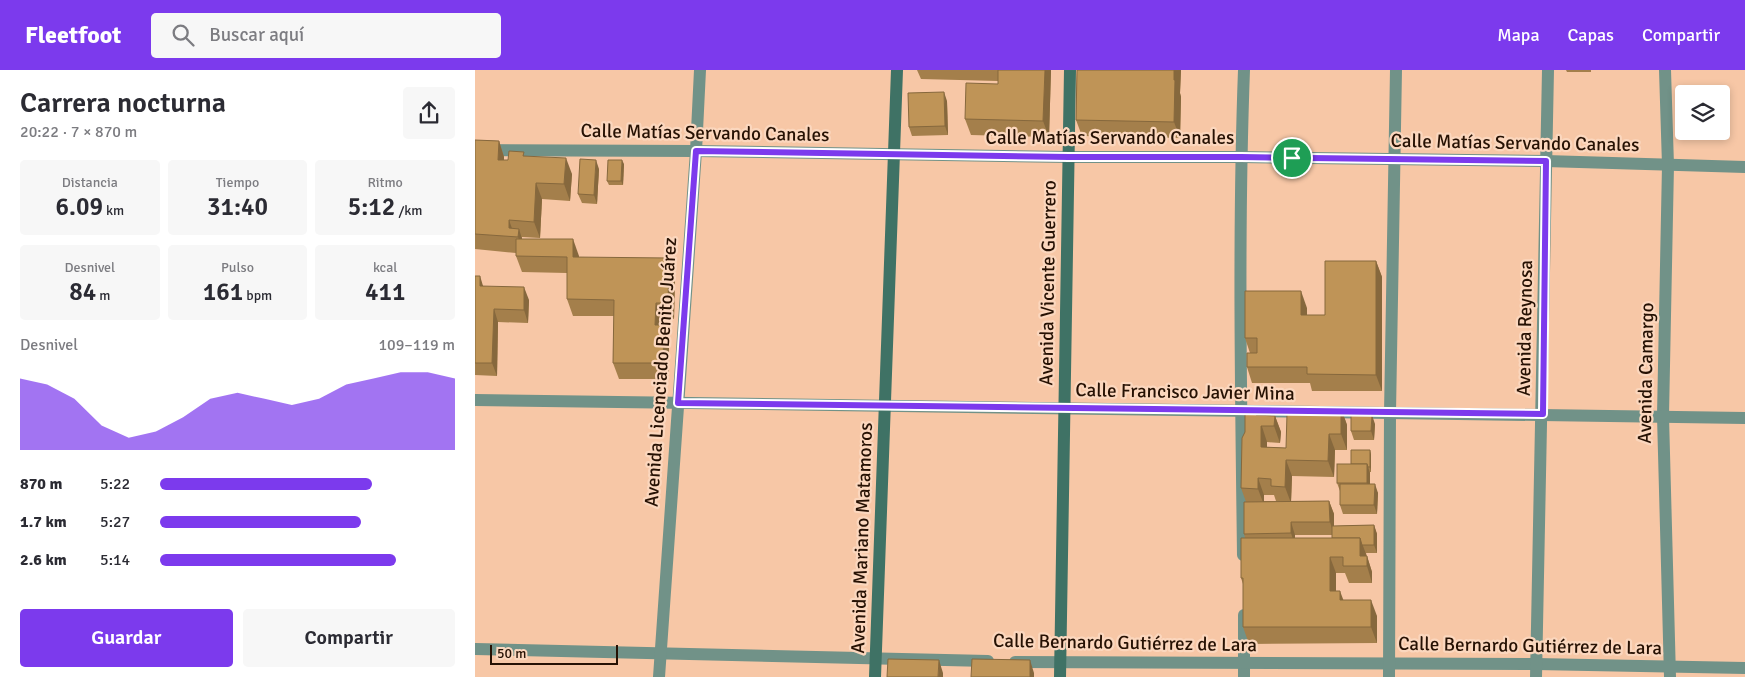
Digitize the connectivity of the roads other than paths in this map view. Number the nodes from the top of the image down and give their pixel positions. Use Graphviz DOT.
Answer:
graph roads {
  1 [pos="700,70"];
  2 [pos="897,70"];
  3 [pos="1070,70"];
  4 [pos="1244,70"];
  5 [pos="1396,70"];
  6 [pos="1548,70"];
  7 [pos="1665,70"];
  8 [pos="475,150"];
  9 [pos="696,151"];
  10 [pos="893,154"];
  11 [pos="1069,157"];
  12 [pos="1241,157"];
  13 [pos="1395,160"];
  14 [pos="1546,161"];
  15 [pos="1668,164"];
  16 [pos="1745,167"];
  17 [pos="475,400"];
  18 [pos="678,403"];
  19 [pos="886,407"];
  20 [pos="1065,409"];
  21 [pos="1241,411"];
  22 [pos="1390,413"];
  23 [pos="1543,414"];
  24 [pos="1663,416"];
  25 [pos="1745,418"];
  26 [pos="1243,566"];
  27 [pos="1244,605"];
  28 [pos="475,649"];
  29 [pos="661,653"];
  30 [pos="875,658"];
  31 [pos="1060,663"];
  32 [pos="1389,663"];
  33 [pos="1245,664"];
  34 [pos="1745,668"];
  35 [pos="1536,671"];
  36 [pos="1670,672"];
  37 [pos="659,677"];
  38 [pos="875,677"];
  39 [pos="1060,677"];
  40 [pos="1245,677"];
  41 [pos="1389,677"];
  1 -- 9 [label="street, Avenida Licenciado Benito Juárez"];
  2 -- 10 [label="main road, Avenida Mariano Matamoros"];
  3 -- 11 [label="main road, Avenida Vicente Guerrero"];
  4 -- 12 [label="street"];
  5 -- 13 [label="street"];
  6 -- 14 [label="street, Avenida Reynosa"];
  7 -- 15 [label="street, Avenida Camargo"];
  8 -- 9 [label="street, Calle Matías Servando Canales"];
  9 -- 10 [label="street, Calle Matías Servando Canales"];
  9 -- 18 [label="street, Avenida Licenciado Benito Juárez"];
  10 -- 11 [label="street, Calle Matías Servando Canales"];
  10 -- 19 [label="main road, Avenida Mariano Matamoros"];
  11 -- 12 [label="street, Calle Matías Servando Canales"];
  11 -- 20 [label="main road, Avenida Vicente Guerrero"];
  12 -- 13 [label="street, Calle Matías Servando Canales"];
  12 -- 21 [label="street"];
  13 -- 14 [label="street, Calle Matías Servando Canales"];
  13 -- 22 [label="street"];
  14 -- 15 [label="street, Calle Matías Servando Canales"];
  14 -- 23 [label="street, Avenida Reynosa"];
  15 -- 16 [label="street, Calle Matías Servando Canales"];
  15 -- 24 [label="street, Avenida Camargo"];
  17 -- 18 [label="street, Calle Francisco Javier Mina"];
  18 -- 19 [label="street, Calle Francisco Javier Mina"];
  18 -- 29 [label="street, Avenida Licenciado Benito Juárez"];
  19 -- 20 [label="street, Calle Francisco Javier Mina"];
  19 -- 30 [label="main road, Avenida Mariano Matamoros"];
  20 -- 21 [label="street, Calle Francisco Javier Mina"];
  20 -- 31 [label="main road, Avenida Vicente Guerrero"];
  21 -- 22 [label="street, Calle Francisco Javier Mina"];
  21 -- 26 [label="street"];
  22 -- 23 [label="street, Calle Francisco Javier Mina"];
  22 -- 32 [label="street"];
  23 -- 24 [label="street, Calle Francisco Javier Mina"];
  23 -- 35 [label="street, Avenida Reynosa"];
  24 -- 25 [label="street, Calle Francisco Javier Mina"];
  24 -- 36 [label="street, Avenida Camargo"];
  27 -- 33 [label="street"];
  28 -- 29 [label="street, Calle Bernardo Gutiérrez de Lara"];
  29 -- 30 [label="street, Calle Bernardo Gutiérrez de Lara"];
  29 -- 37 [label="street, Avenida Licenciado Benito Juárez"];
  30 -- 31 [label="street, Calle Bernardo Gutiérrez de Lara"];
  30 -- 38 [label="main road, Avenida Mariano Matamoros"];
  31 -- 33 [label="street, Calle Bernardo Gutiérrez de Lara"];
  31 -- 39 [label="main road, Avenida Vicente Guerrero"];
  32 -- 33 [label="street, Calle Bernardo Gutiérrez de Lara"];
  32 -- 35 [label="street, Calle Bernardo Gutiérrez de Lara"];
  32 -- 41 [label="street"];
  33 -- 40 [label="street"];
  34 -- 36 [label="street, Calle Bernardo Gutiérrez de Lara"];
  35 -- 36 [label="street, Calle Bernardo Gutiérrez de Lara"];
}
